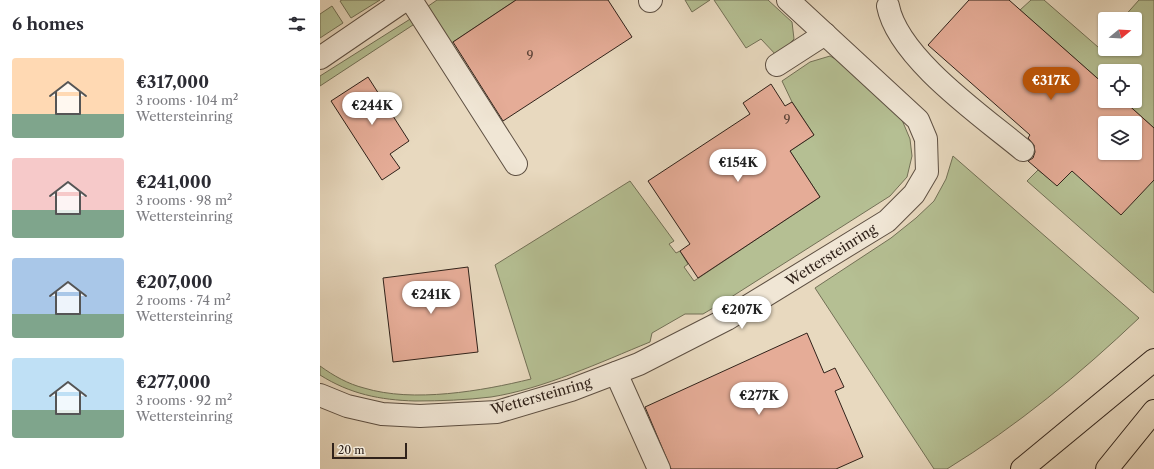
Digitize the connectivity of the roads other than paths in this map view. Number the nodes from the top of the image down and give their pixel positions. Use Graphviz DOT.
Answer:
graph roads {
  1 [pos="405,0"];
  2 [pos="411,0"];
  3 [pos="788,0"];
  4 [pos="884,3"];
  5 [pos="915,29"];
  6 [pos="825,34"];
  7 [pos="320,58"];
  8 [pos="777,64"];
  9 [pos="1023,150"];
  10 [pos="516,164"];
  11 [pos="1154,360"];
  12 [pos="616,373"];
  13 [pos="320,395"];
  14 [pos="1154,411"];
  15 [pos="659,469"];
  16 [pos="1022,469"];
  17 [pos="1107,469"];
  1 -- 7 [label="street"];
  2 -- 10 [label="street"];
  3 -- 6 [label="street, Wettersteinring"];
  4 -- 5 [label="street"];
  4 -- 9 [label="street"];
  6 -- 8 [label="street"];
  6 -- 12 [label="street, Wettersteinring"];
  11 -- 16 [label="highway"];
  12 -- 13 [label="street, Wettersteinring"];
  12 -- 15 [label="street"];
  14 -- 17 [label="highway"];
}
